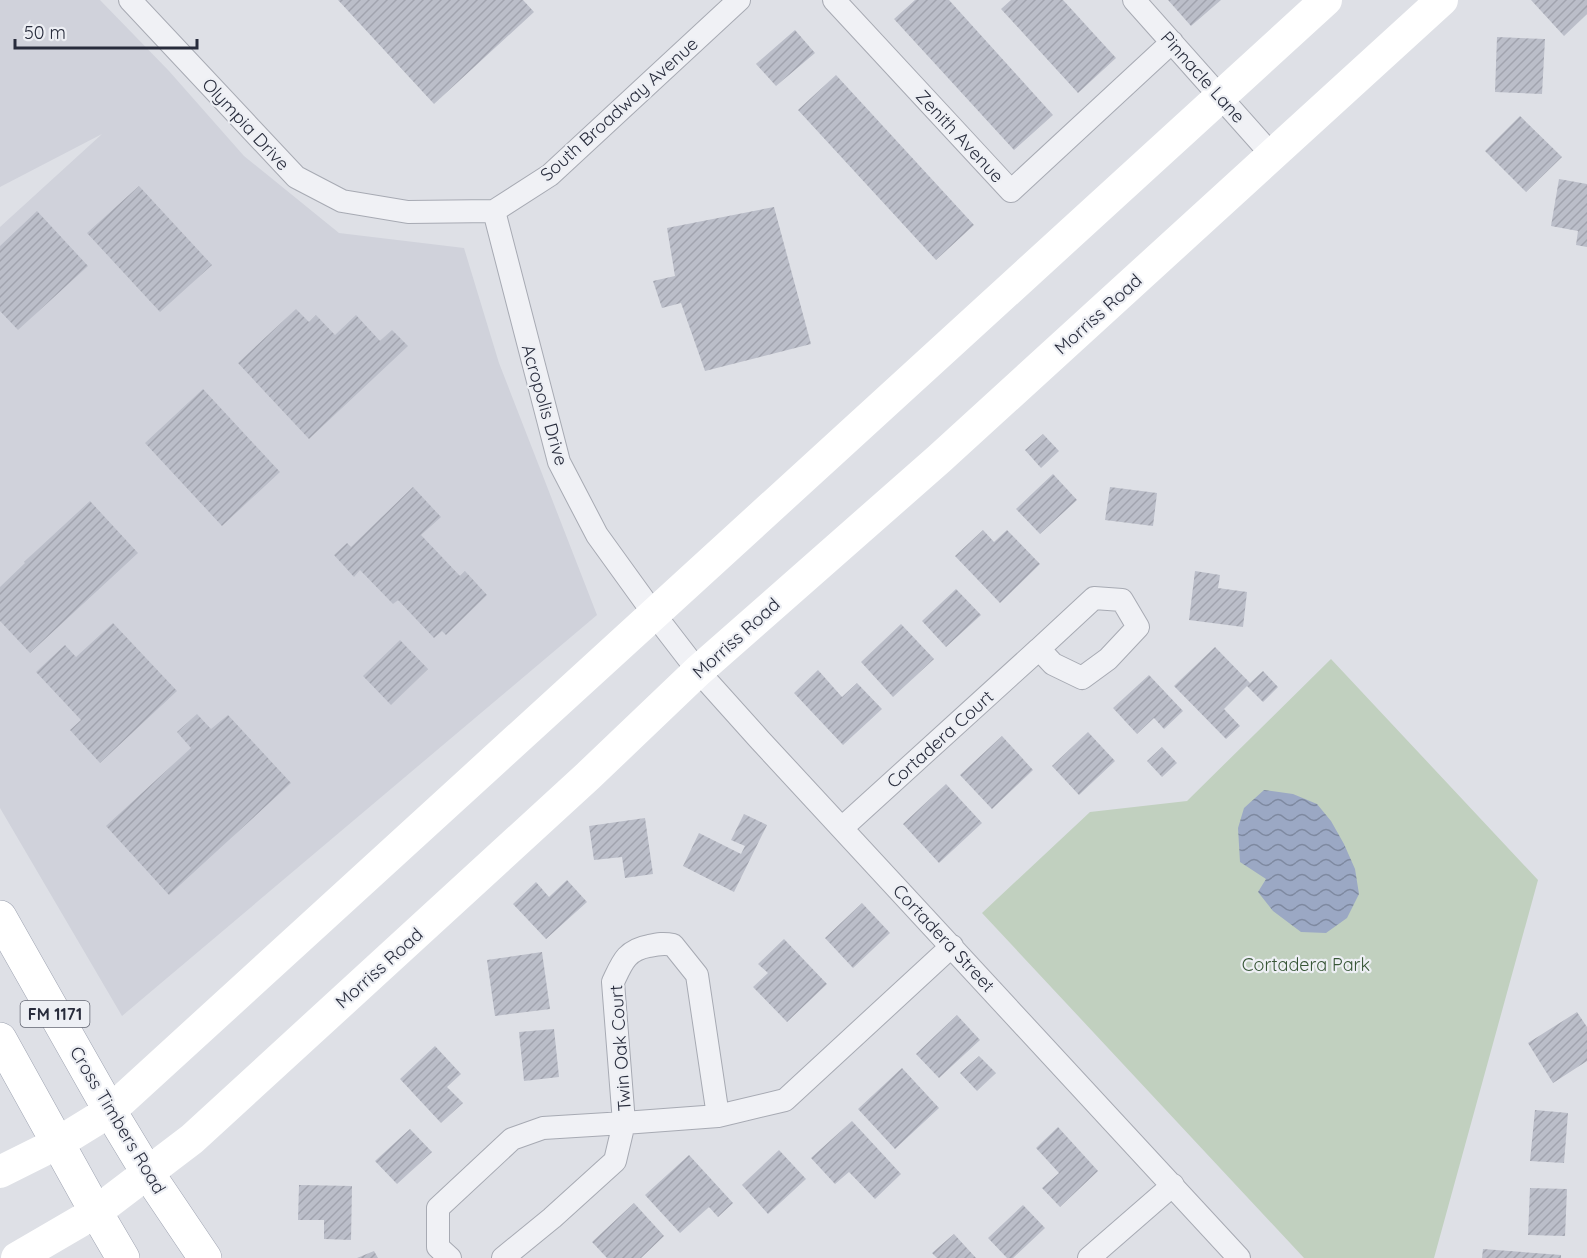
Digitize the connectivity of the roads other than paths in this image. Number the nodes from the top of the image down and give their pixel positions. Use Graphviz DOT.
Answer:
graph roads {
  1 [pos="130,0"];
  2 [pos="739,0"];
  3 [pos="834,0"];
  4 [pos="1134,0"];
  5 [pos="1326,0"];
  6 [pos="1442,0"];
  7 [pos="1172,42"];
  8 [pos="1221,96"];
  9 [pos="1272,154"];
  10 [pos="494,210"];
  11 [pos="654,614"];
  12 [pos="1039,650"];
  13 [pos="698,671"];
  14 [pos="842,828"];
  15 [pos="0,917"];
  16 [pos="952,946"];
  17 [pos="0,1039"];
  18 [pos="110,1111"];
  19 [pos="718,1116"];
  20 [pos="624,1123"];
  21 [pos="58,1143"];
  22 [pos="0,1172"];
  23 [pos="147,1172"];
  24 [pos="1173,1185"];
  25 [pos="96,1212"];
  26 [pos="17,1258"];
  27 [pos="123,1258"];
  28 [pos="205,1258"];
  29 [pos="450,1258"];
  30 [pos="503,1258"];
  31 [pos="1089,1258"];
  32 [pos="1239,1258"];
  1 -- 10 [label="street, Olympia Drive"];
  2 -- 10 [label="street, South Broadway Avenue"];
  3 -- 7 [label="street, Zenith Avenue"];
  4 -- 7 [label="street, Pinnacle Lane"];
  5 -- 8 [label="main road"];
  6 -- 9 [label="main road, Morriss Road"];
  7 -- 8 [label="street, Pinnacle Lane"];
  8 -- 9 [label="street, Pinnacle Lane"];
  8 -- 11 [label="main road"];
  9 -- 13 [label="main road, Morriss Road"];
  10 -- 11 [label="street, Acropolis Drive"];
  11 -- 13 [label="street, Cortadera Street"];
  11 -- 18 [label="main road"];
  12 -- 14 [label="street, Cortadera Court"];
  13 -- 14 [label="street, Cortadera Street"];
  13 -- 23 [label="main road, Morriss Road"];
  14 -- 16 [label="street, Cortadera Street"];
  15 -- 18 [label="main road, Cross Timbers Road / FM 1171"];
  16 -- 19 [label="street, Twin Oak Court"];
  16 -- 24 [label="street, Cortadera Street"];
  17 -- 21 [label="main road, FM 1171"];
  18 -- 21 [label="main road"];
  18 -- 23 [label="main road, Cross Timbers Road / FM 1171"];
  19 -- 20 [label="street, Twin Oak Court"];
  19 -- 20 [label="street, Twin Oak Court"];
  20 -- 29 [label="street, Twin Oak Court"];
  20 -- 30 [label="street, Twin Oak Court"];
  21 -- 22 [label="main road"];
  21 -- 25 [label="main road, FM 1171"];
  23 -- 25 [label="main road, Morriss Road"];
  23 -- 28 [label="main road, Cross Timbers Road / FM 1171"];
  24 -- 31 [label="street"];
  24 -- 32 [label="street, Cortadera Street"];
  25 -- 26 [label="main road, Morriss Road"];
  25 -- 27 [label="main road, FM 1171"];
}
